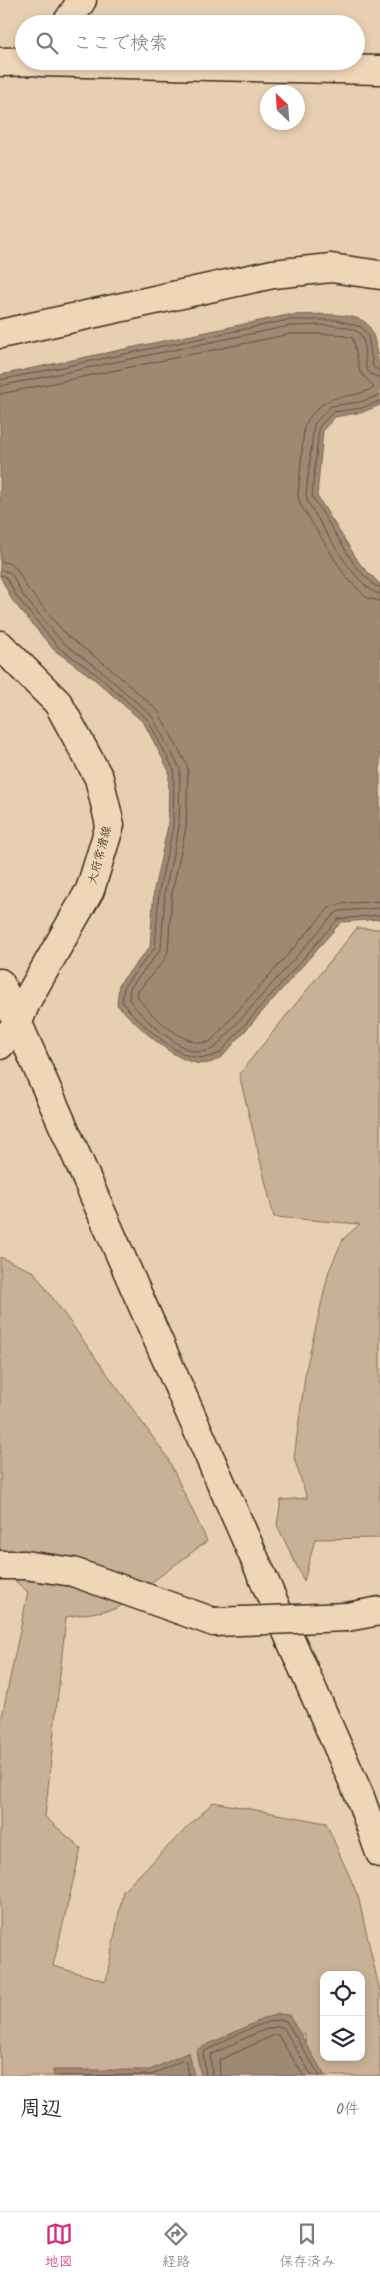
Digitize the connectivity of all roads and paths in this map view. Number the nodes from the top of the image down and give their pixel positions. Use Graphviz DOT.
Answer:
graph roads {
  1 [pos="82,0"];
  2 [pos="72,15"];
  3 [pos="0,62"];
  4 [pos="15,62"];
  5 [pos="365,70"];
  6 [pos="380,70"];
  7 [pos="380,275"];
  8 [pos="0,334"];
  9 [pos="0,645"];
  10 [pos="0,983"];
  11 [pos="17,1024"];
  12 [pos="0,1045"];
  13 [pos="0,1565"];
  14 [pos="380,1611"];
  15 [pos="380,1853"];
  1 -- 2 [label="street"];
  3 -- 4 [label="street"];
  5 -- 6 [label="street"];
  7 -- 8 [label="street"];
  9 -- 11 [label="street, 大府常滑線"];
  10 -- 11 [label="street"];
  11 -- 12 [label="street, 大府常滑線"];
  11 -- 15 [label="street"];
  13 -- 14 [label="street, bridge"];
}
